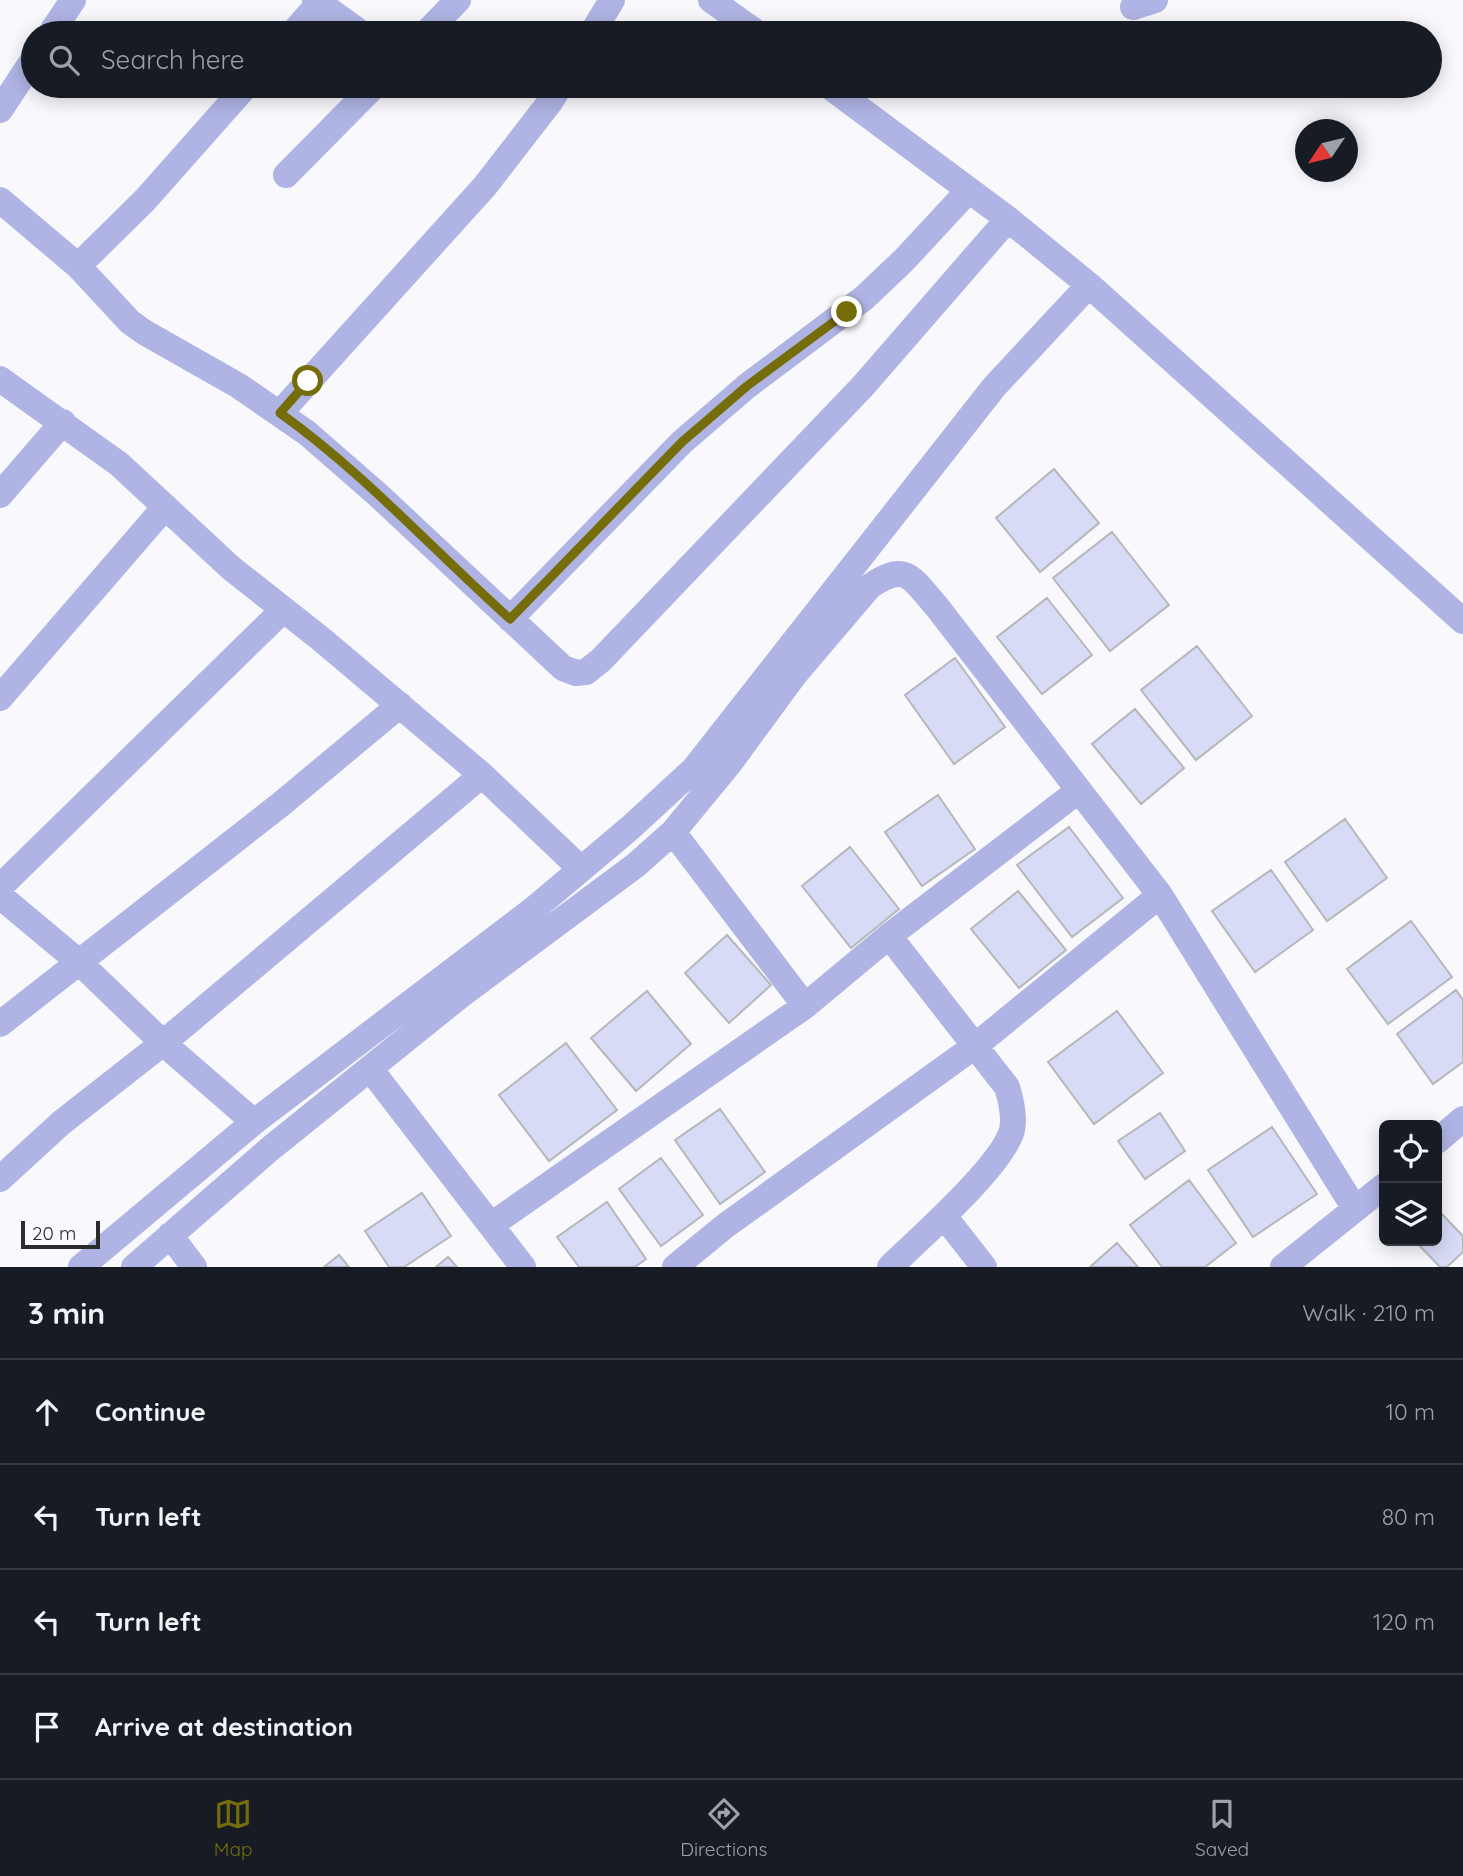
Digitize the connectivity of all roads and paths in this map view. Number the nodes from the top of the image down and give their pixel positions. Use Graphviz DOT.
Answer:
graph roads {
  1 [pos="73,0"];
  2 [pos="458,0"];
  3 [pos="612,0"];
  4 [pos="711,0"];
  5 [pos="317,2"];
  6 [pos="59,21"];
  7 [pos="302,21"];
  8 [pos="344,21"];
  9 [pos="437,21"];
  10 [pos="599,21"];
  11 [pos="740,21"];
  12 [pos="21,78"];
  13 [pos="235,98"];
  14 [pos="362,98"];
  15 [pos="552,98"];
  16 [pos="845,98"];
  17 [pos="0,110"];
  18 [pos="286,175"];
  19 [pos="969,190"];
  20 [pos="0,200"];
  21 [pos="1007,219"];
  22 [pos="78,266"];
  23 [pos="1089,285"];
  24 [pos="0,379"];
  25 [pos="280,413"];
  26 [pos="63,422"];
  27 [pos="0,495"];
  28 [pos="165,507"];
  29 [pos="283,610"];
  30 [pos="510,619"];
  31 [pos="1463,621"];
  32 [pos="0,698"];
  33 [pos="400,705"];
  34 [pos="482,775"];
  35 [pos="1078,791"];
  36 [pos="673,832"];
  37 [pos="581,869"];
  38 [pos="0,887"];
  39 [pos="1160,895"];
  40 [pos="0,896"];
  41 [pos="889,936"];
  42 [pos="79,962"];
  43 [pos="805,1006"];
  44 [pos="0,1024"];
  45 [pos="163,1043"];
  46 [pos="975,1046"];
  47 [pos="371,1070"];
  48 [pos="1463,1119"];
  49 [pos="254,1122"];
  50 [pos="1442,1137"];
  51 [pos="0,1179"];
  52 [pos="1379,1190"];
  53 [pos="1355,1209"];
  54 [pos="944,1216"];
  55 [pos="491,1225"];
  56 [pos="170,1236"];
  57 [pos="81,1267"];
  58 [pos="134,1267"];
  59 [pos="194,1267"];
  60 [pos="523,1267"];
  61 [pos="675,1267"];
  62 [pos="890,1267"];
  63 [pos="984,1267"];
  64 [pos="1283,1267"];
  1 -- 6 [label="street"];
  2 -- 9 [label="street"];
  3 -- 10 [label="street"];
  4 -- 11 [label="street"];
  5 -- 7 [label="street"];
  5 -- 8 [label="street"];
  12 -- 17 [label="street"];
  13 -- 22 [label="street"];
  14 -- 18 [label="street"];
  15 -- 25 [label="street"];
  16 -- 19 [label="street"];
  19 -- 21 [label="street"];
  19 -- 30 [label="street"];
  20 -- 22 [label="street"];
  21 -- 23 [label="street"];
  21 -- 30 [label="street"];
  22 -- 25 [label="street"];
  23 -- 31 [label="street"];
  23 -- 37 [label="street"];
  24 -- 26 [label="street"];
  25 -- 30 [label="street"];
  26 -- 27 [label="street"];
  26 -- 28 [label="street"];
  28 -- 29 [label="street"];
  28 -- 32 [label="street"];
  29 -- 33 [label="street"];
  29 -- 38 [label="street"];
  33 -- 34 [label="street"];
  33 -- 42 [label="street"];
  34 -- 37 [label="street"];
  34 -- 45 [label="street"];
  35 -- 36 [label="street"];
  35 -- 39 [label="street"];
  35 -- 41 [label="street"];
  36 -- 43 [label="street"];
  36 -- 47 [label="street"];
  37 -- 49 [label="street"];
  39 -- 46 [label="street"];
  39 -- 53 [label="street"];
  40 -- 42 [label="street"];
  41 -- 43 [label="street"];
  41 -- 46 [label="street"];
  42 -- 44 [label="street"];
  42 -- 45 [label="street"];
  43 -- 55 [label="street"];
  45 -- 49 [label="street"];
  45 -- 51 [label="street"];
  46 -- 54 [label="street"];
  46 -- 61 [label="street"];
  47 -- 55 [label="street"];
  47 -- 56 [label="street"];
  48 -- 50 [label="street"];
  49 -- 57 [label="street"];
  52 -- 53 [label="street"];
  53 -- 64 [label="street"];
  54 -- 62 [label="street"];
  54 -- 63 [label="street"];
  55 -- 60 [label="street"];
  56 -- 58 [label="street"];
  56 -- 59 [label="street"];
}
